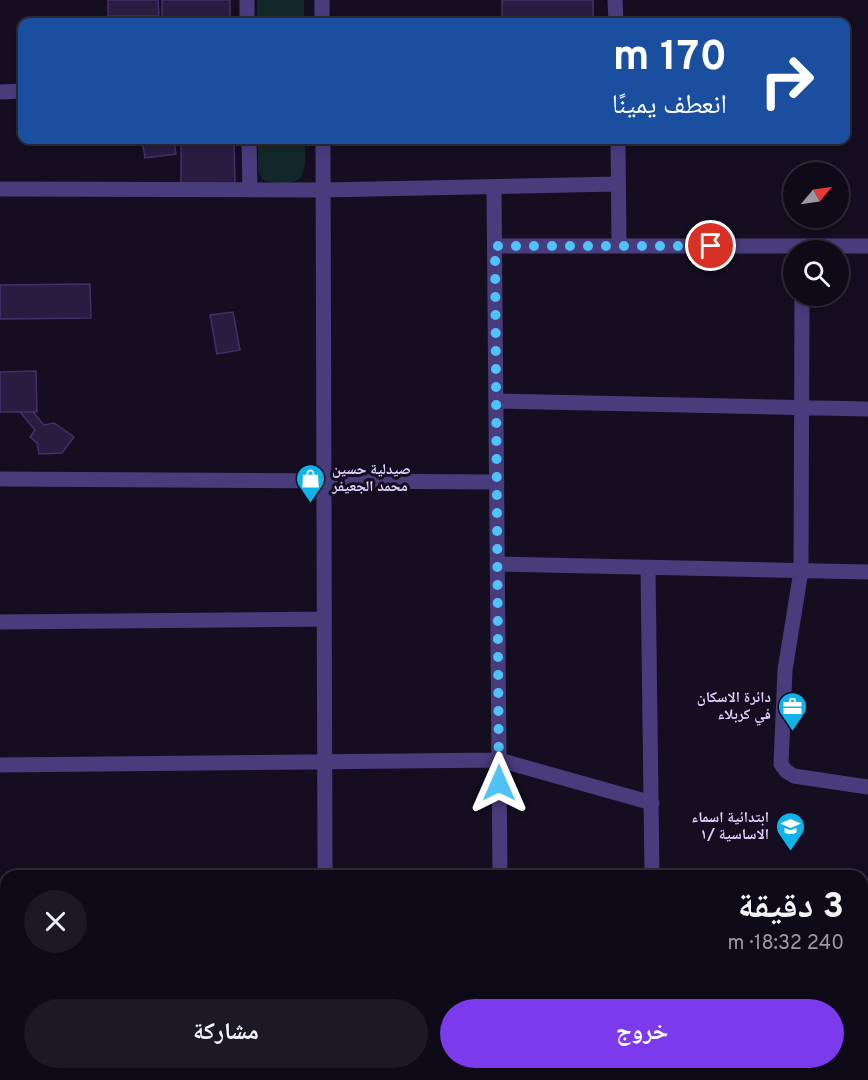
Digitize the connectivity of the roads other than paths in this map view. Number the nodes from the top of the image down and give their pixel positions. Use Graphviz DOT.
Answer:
graph roads {
  1 [pos="247,0"];
  2 [pos="322,0"];
  3 [pos="615,0"];
  4 [pos="247,18"];
  5 [pos="322,18"];
  6 [pos="616,18"];
  7 [pos="18,91"];
  8 [pos="0,92"];
  9 [pos="249,144"];
  10 [pos="323,144"];
  11 [pos="618,144"];
  12 [pos="618,184"];
  13 [pos="494,187"];
  14 [pos="0,189"];
  15 [pos="250,190"];
  16 [pos="323,190"];
  17 [pos="495,246"];
  18 [pos="619,246"];
  19 [pos="868,246"];
  20 [pos="849,247"];
  21 [pos="783,248"];
  22 [pos="802,306"];
  23 [pos="496,401"];
  24 [pos="801,407"];
  25 [pos="868,409"];
  26 [pos="0,479"];
  27 [pos="324,481"];
  28 [pos="497,482"];
  29 [pos="497,564"];
  30 [pos="648,568"];
  31 [pos="801,571"];
  32 [pos="868,572"];
  33 [pos="324,619"];
  34 [pos="0,622"];
  35 [pos="499,760"];
  36 [pos="324,762"];
  37 [pos="0,765"];
  38 [pos="868,787"];
  39 [pos="652,803"];
  40 [pos="325,870"];
  41 [pos="500,870"];
  42 [pos="652,870"];
  1 -- 4 [label="street"];
  2 -- 5 [label="street"];
  3 -- 6 [label="street"];
  7 -- 8 [label="street"];
  9 -- 15 [label="street"];
  10 -- 16 [label="street"];
  11 -- 12 [label="street"];
  12 -- 13 [label="street"];
  12 -- 18 [label="street"];
  13 -- 16 [label="street"];
  13 -- 17 [label="street"];
  14 -- 15 [label="street"];
  15 -- 16 [label="street"];
  16 -- 27 [label="street"];
  17 -- 18 [label="street"];
  17 -- 23 [label="street"];
  18 -- 21 [label="street"];
  19 -- 20 [label="street"];
  22 -- 24 [label="street"];
  23 -- 24 [label="street"];
  23 -- 28 [label="street"];
  24 -- 25 [label="street"];
  24 -- 31 [label="street"];
  26 -- 27 [label="street"];
  27 -- 28 [label="street"];
  27 -- 33 [label="street"];
  28 -- 29 [label="street"];
  29 -- 30 [label="street"];
  29 -- 35 [label="street"];
  30 -- 31 [label="street"];
  30 -- 39 [label="street"];
  31 -- 32 [label="street"];
  31 -- 38 [label="street"];
  33 -- 34 [label="street"];
  33 -- 36 [label="street"];
  35 -- 36 [label="street"];
  35 -- 39 [label="street"];
  35 -- 41 [label="street"];
  36 -- 37 [label="street"];
  36 -- 40 [label="street"];
  39 -- 42 [label="street"];
}
